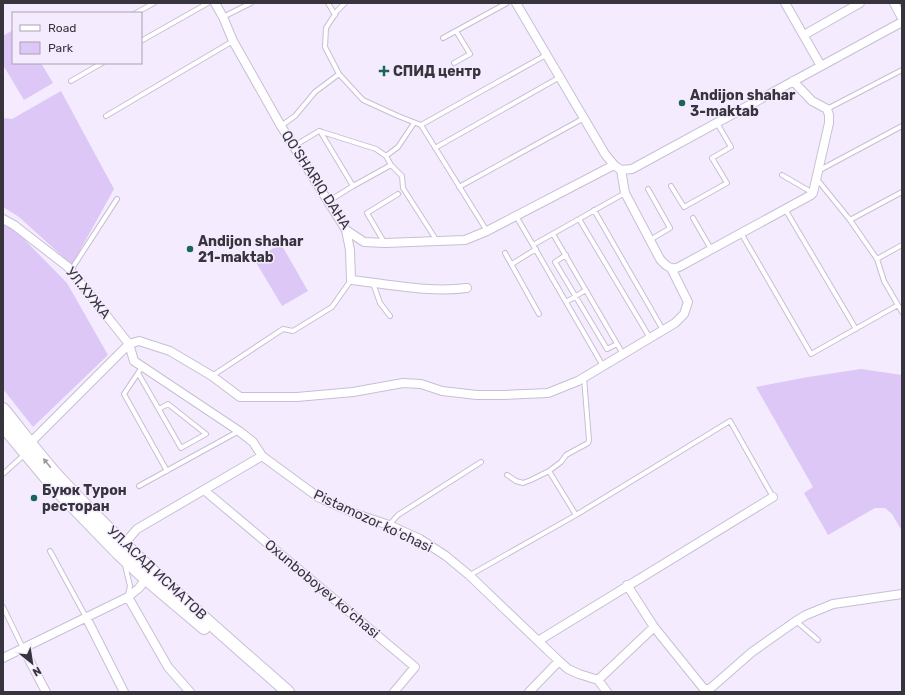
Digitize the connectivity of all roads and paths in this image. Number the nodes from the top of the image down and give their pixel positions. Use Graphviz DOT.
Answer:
graph roads {
  1 [pos="154,3"];
  2 [pos="208,3"];
  3 [pos="215,3"];
  4 [pos="250,3"];
  5 [pos="328,3"];
  6 [pos="345,3"];
  7 [pos="507,3"];
  8 [pos="516,3"];
  9 [pos="785,3"];
  10 [pos="860,3"];
  11 [pos="894,3"];
  12 [pos="138,12"];
  13 [pos="335,15"];
  14 [pos="223,17"];
  15 [pos="902,18"];
  16 [pos="902,22"];
  17 [pos="456,31"];
  18 [pos="804,35"];
  19 [pos="442,38"];
  20 [pos="142,40"];
  21 [pos="233,41"];
  22 [pos="546,55"];
  23 [pos="454,63"];
  24 [pos="100,64"];
  25 [pos="821,66"];
  26 [pos="902,70"];
  27 [pos="339,74"];
  28 [pos="560,77"];
  29 [pos="70,81"];
  30 [pos="794,81"];
  31 [pos="827,110"];
  32 [pos="106,116"];
  33 [pos="584,118"];
  34 [pos="414,123"];
  35 [pos="716,123"];
  36 [pos="422,125"];
  37 [pos="282,126"];
  38 [pos="902,126"];
  39 [pos="319,131"];
  40 [pos="294,146"];
  41 [pos="436,148"];
  42 [pos="386,156"];
  43 [pos="391,165"];
  44 [pos="614,165"];
  45 [pos="621,170"];
  46 [pos="782,175"];
  47 [pos="817,175"];
  48 [pos="354,186"];
  49 [pos="671,186"];
  50 [pos="459,187"];
  51 [pos="648,189"];
  52 [pos="902,192"];
  53 [pos="625,193"];
  54 [pos="813,193"];
  55 [pos="398,194"];
  56 [pos="117,199"];
  57 [pos="328,201"];
  58 [pos="785,209"];
  59 [pos="594,210"];
  60 [pos="516,216"];
  61 [pos="693,218"];
  62 [pos="3,219"];
  63 [pos="579,219"];
  64 [pos="850,220"];
  65 [pos="346,230"];
  66 [pos="487,231"];
  67 [pos="741,233"];
  68 [pos="553,234"];
  69 [pos="650,240"];
  70 [pos="437,241"];
  71 [pos="385,243"];
  72 [pos="902,245"];
  73 [pos="535,247"];
  74 [pos="711,250"];
  75 [pos="505,253"];
  76 [pos="566,256"];
  77 [pos="877,259"];
  78 [pos="512,264"];
  79 [pos="671,268"];
  80 [pos="70,270"];
  81 [pos="351,280"];
  82 [pos="372,282"];
  83 [pos="467,288"];
  84 [pos="586,290"];
  85 [pos="576,296"];
  86 [pos="566,302"];
  87 [pos="898,305"];
  88 [pos="902,312"];
  89 [pos="539,314"];
  90 [pos="390,316"];
  91 [pos="856,329"];
  92 [pos="663,330"];
  93 [pos="650,338"];
  94 [pos="129,344"];
  95 [pos="617,344"];
  96 [pos="623,354"];
  97 [pos="604,366"];
  98 [pos="140,370"];
  99 [pos="212,376"];
  100 [pos="584,378"];
  101 [pos="3,409"];
  102 [pos="158,409"];
  103 [pos="3,426"];
  104 [pos="239,431"];
  105 [pos="26,449"];
  106 [pos="262,456"];
  107 [pos="481,462"];
  108 [pos="167,471"];
  109 [pos="549,472"];
  110 [pos="3,474"];
  111 [pos="507,475"];
  112 [pos="139,486"];
  113 [pos="204,490"];
  114 [pos="774,497"];
  115 [pos="576,515"];
  116 [pos="389,525"];
  117 [pos="124,544"];
  118 [pos="50,551"];
  119 [pos="124,558"];
  120 [pos="149,575"];
  121 [pos="469,575"];
  122 [pos="627,586"];
  123 [pos="902,594"];
  124 [pos="128,596"];
  125 [pos="3,607"];
  126 [pos="86,617"];
  127 [pos="796,621"];
  128 [pos="654,627"];
  129 [pos="818,640"];
  130 [pos="538,641"];
  131 [pos="23,648"];
  132 [pos="3,658"];
  133 [pos="559,662"];
  134 [pos="598,680"];
  135 [pos="46,692"];
  136 [pos="124,692"];
  137 [pos="190,692"];
  138 [pos="276,692"];
  139 [pos="288,692"];
  140 [pos="394,692"];
  141 [pos="529,692"];
  142 [pos="607,692"];
  1 -- 12 [label="lane"];
  2 -- 20 [label="lane"];
  3 -- 14 [label="street, QO'SHARIQ DAHA"];
  4 -- 14 [label="lane"];
  5 -- 13 [label="lane"];
  6 -- 13 [label="lane"];
  7 -- 17 [label="lane"];
  8 -- 22 [label="street"];
  9 -- 18 [label="street"];
  10 -- 18 [label="street"];
  11 -- 15 [label="street"];
  13 -- 27 [label="lane"];
  14 -- 21 [label="street, QO'SHARIQ DAHA"];
  16 -- 25 [label="street"];
  17 -- 19 [label="lane"];
  17 -- 23 [label="lane"];
  18 -- 25 [label="street"];
  21 -- 32 [label="lane"];
  21 -- 37 [label="street, QO'SHARIQ DAHA"];
  22 -- 28 [label="street"];
  22 -- 36 [label="lane"];
  24 -- 29 [label="lane"];
  25 -- 30 [label="street"];
  26 -- 31 [label="lane"];
  27 -- 34 [label="lane"];
  27 -- 37 [label="lane"];
  28 -- 33 [label="street"];
  28 -- 41 [label="lane"];
  30 -- 31 [label="street"];
  30 -- 35 [label="street"];
  31 -- 47 [label="street"];
  33 -- 44 [label="street"];
  33 -- 50 [label="lane"];
  34 -- 36 [label="lane"];
  34 -- 42 [label="lane"];
  35 -- 45 [label="street"];
  35 -- 49 [label="lane"];
  36 -- 41 [label="lane"];
  37 -- 40 [label="street, QO'SHARIQ DAHA"];
  38 -- 47 [label="lane"];
  39 -- 40 [label="lane"];
  39 -- 42 [label="lane"];
  39 -- 48 [label="lane"];
  40 -- 57 [label="street, QO'SHARIQ DAHA"];
  41 -- 50 [label="lane"];
  42 -- 43 [label="lane"];
  43 -- 48 [label="lane"];
  43 -- 70 [label="lane"];
  44 -- 45 [label="street"];
  44 -- 60 [label="street, QO'SHARIQ DAHA"];
  45 -- 53 [label="street"];
  46 -- 54 [label="lane"];
  47 -- 54 [label="street"];
  47 -- 64 [label="lane"];
  48 -- 57 [label="lane"];
  50 -- 66 [label="lane"];
  51 -- 69 [label="lane"];
  52 -- 64 [label="lane"];
  53 -- 59 [label="lane"];
  53 -- 69 [label="street"];
  54 -- 58 [label="street"];
  55 -- 71 [label="lane"];
  56 -- 80 [label="lane"];
  57 -- 65 [label="street, QO'SHARIQ DAHA"];
  58 -- 67 [label="street"];
  58 -- 91 [label="lane"];
  59 -- 63 [label="lane"];
  59 -- 92 [label="lane"];
  60 -- 66 [label="street, QO'SHARIQ DAHA"];
  60 -- 73 [label="lane"];
  61 -- 74 [label="lane"];
  62 -- 80 [label="street, УЛ.ХУЖА"];
  63 -- 68 [label="lane"];
  63 -- 93 [label="lane"];
  64 -- 77 [label="lane"];
  65 -- 71 [label="street, QO'SHARIQ DAHA"];
  65 -- 81 [label="street"];
  66 -- 70 [label="street, QO'SHARIQ DAHA"];
  67 -- 74 [label="street"];
  67 -- 91 [label="lane"];
  68 -- 73 [label="lane"];
  68 -- 76 [label="lane"];
  69 -- 79 [label="street"];
  70 -- 71 [label="street, QO'SHARIQ DAHA"];
  72 -- 77 [label="lane"];
  73 -- 78 [label="lane"];
  73 -- 86 [label="lane"];
  74 -- 79 [label="street"];
  75 -- 78 [label="lane"];
  76 -- 84 [label="lane"];
  76 -- 85 [label="lane"];
  77 -- 87 [label="lane"];
  78 -- 89 [label="lane"];
  79 -- 92 [label="street"];
  80 -- 94 [label="street, УЛ.ХУЖА"];
  81 -- 82 [label="street"];
  81 -- 99 [label="lane"];
  82 -- 83 [label="street"];
  82 -- 90 [label="lane"];
  84 -- 85 [label="lane"];
  84 -- 95 [label="lane"];
  85 -- 86 [label="lane"];
  85 -- 95 [label="lane"];
  86 -- 97 [label="lane"];
  87 -- 88 [label="lane"];
  87 -- 91 [label="lane"];
  92 -- 93 [label="street"];
  93 -- 96 [label="street"];
  94 -- 98 [label="street, Pistamozor koʻchasi"];
  94 -- 99 [label="street"];
  94 -- 105 [label="street"];
  95 -- 96 [label="lane"];
  96 -- 97 [label="street"];
  97 -- 100 [label="street"];
  98 -- 102 [label="lane"];
  98 -- 104 [label="street, Pistamozor koʻchasi"];
  98 -- 108 [label="lane"];
  99 -- 100 [label="street"];
  100 -- 109 [label="lane"];
  101 -- 105 [label="main road, УЛ.АСАД ИСМАТОВ"];
  102 -- 102 [label="lane"];
  103 -- 105 [label="main road, УЛ.АСАД ИСМАТОВ"];
  104 -- 106 [label="street, Pistamozor koʻchasi"];
  104 -- 108 [label="lane"];
  105 -- 110 [label="lane"];
  117 -- 105 [label="main road, УЛ.АСАД ИСМАТОВ, one-way"];
  105 -- 119 [label="main road, УЛ.АСАД ИСМАТОВ"];
  106 -- 113 [label="street"];
  106 -- 116 [label="street, Pistamozor koʻchasi"];
  107 -- 116 [label="lane"];
  108 -- 112 [label="lane"];
  109 -- 111 [label="lane"];
  109 -- 115 [label="lane"];
  113 -- 117 [label="street"];
  113 -- 140 [label="street, Oxunboboyev koʻchasi"];
  114 -- 115 [label="lane"];
  114 -- 122 [label="street"];
  115 -- 121 [label="lane"];
  116 -- 121 [label="street, Pistamozor koʻchasi"];
  117 -- 120 [label="main road, УЛ.АСАД ИСМАТОВ"];
  118 -- 126 [label="lane"];
  119 -- 120 [label="main road, УЛ.АСАД ИСМАТОВ"];
  119 -- 124 [label="lane"];
  120 -- 124 [label="street"];
  120 -- 138 [label="main road, УЛ.АСАД ИСМАТОВ"];
  120 -- 139 [label="main road, УЛ.АСАД ИСМАТОВ"];
  121 -- 130 [label="street, Pistamozor koʻchasi"];
  122 -- 128 [label="street"];
  122 -- 130 [label="street"];
  123 -- 127 [label="street"];
  124 -- 126 [label="street"];
  124 -- 137 [label="street"];
  125 -- 131 [label="lane"];
  126 -- 131 [label="street"];
  126 -- 136 [label="street"];
  127 -- 128 [label="street"];
  127 -- 129 [label="lane"];
  128 -- 134 [label="street"];
  130 -- 133 [label="street, Pistamozor koʻchasi"];
  131 -- 132 [label="street"];
  131 -- 135 [label="street"];
  133 -- 134 [label="street"];
  133 -- 141 [label="street"];
  134 -- 142 [label="street"];
}
